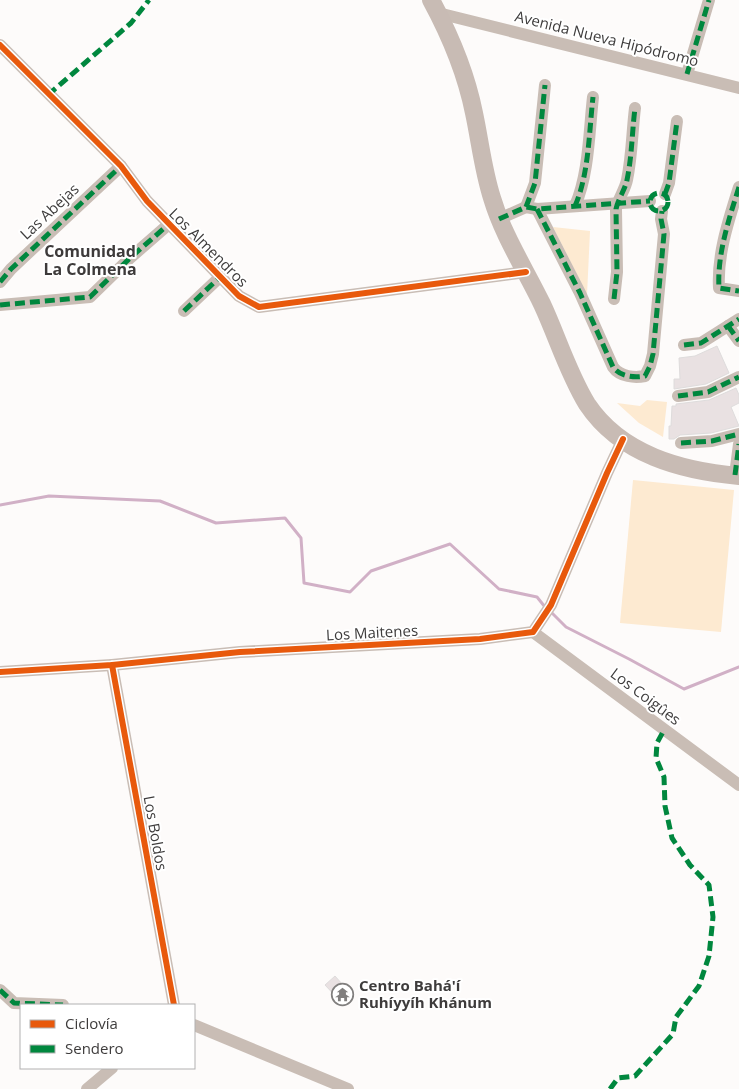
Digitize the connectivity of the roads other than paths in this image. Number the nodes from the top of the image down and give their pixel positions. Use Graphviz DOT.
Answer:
graph roads {
  1 [pos="709,0"];
  2 [pos="435,6"];
  3 [pos="0,45"];
  4 [pos="687,74"];
  5 [pos="545,85"];
  6 [pos="739,88"];
  7 [pos="593,97"];
  8 [pos="634,108"];
  9 [pos="677,121"];
  10 [pos="121,166"];
  11 [pos="665,194"];
  12 [pos="738,195"];
  13 [pos="650,201"];
  14 [pos="617,203"];
  15 [pos="575,206"];
  16 [pos="532,208"];
  17 [pos="662,211"];
  18 [pos="499,219"];
  19 [pos="169,224"];
  20 [pos="526,272"];
  21 [pos="220,277"];
  22 [pos="0,282"];
  23 [pos="739,291"];
  24 [pos="614,299"];
  25 [pos="0,305"];
  26 [pos="184,311"];
  27 [pos="734,322"];
  28 [pos="739,341"];
  29 [pos="684,345"];
  30 [pos="739,377"];
  31 [pos="678,396"];
  32 [pos="739,434"];
  33 [pos="623,439"];
  34 [pos="681,443"];
  35 [pos="739,444"];
  36 [pos="737,475"];
  37 [pos="533,632"];
  38 [pos="112,665"];
  39 [pos="0,672"];
  40 [pos="739,785"];
  41 [pos="0,990"];
  42 [pos="38,1004"];
  43 [pos="174,1004"];
  44 [pos="195,1025"];
  45 [pos="111,1069"];
  46 [pos="87,1089"];
  47 [pos="348,1089"];
  1 -- 4 [label="street"];
  2 -- 4 [label="street, Avenida Nueva Hipódromo"];
  2 -- 18 [label="main road"];
  3 -- 10 [label="street, Los Almendros"];
  4 -- 6 [label="street, Avenida Nueva Hipódromo"];
  5 -- 16 [label="street"];
  7 -- 15 [label="street"];
  8 -- 14 [label="street"];
  9 -- 11 [label="street"];
  10 -- 19 [label="street, Los Almendros"];
  10 -- 22 [label="street, Las Abejas"];
  11 -- 13 [label="street"];
  11 -- 17 [label="street"];
  12 -- 23 [label="street"];
  13 -- 14 [label="street"];
  13 -- 17 [label="street"];
  14 -- 15 [label="street"];
  14 -- 24 [label="street"];
  15 -- 16 [label="street"];
  16 -- 17 [label="street"];
  16 -- 18 [label="street"];
  18 -- 20 [label="main road"];
  19 -- 21 [label="street, Los Almendros"];
  19 -- 25 [label="street"];
  20 -- 21 [label="street, Los Almendros"];
  20 -- 33 [label="main road"];
  21 -- 26 [label="street"];
  27 -- 28 [label="street"];
  27 -- 29 [label="street"];
  30 -- 31 [label="street"];
  32 -- 34 [label="street"];
  33 -- 36 [label="main road"];
  33 -- 37 [label="street"];
  35 -- 36 [label="street"];
  37 -- 38 [label="street, Los Maitenes"];
  37 -- 40 [label="street, Los Coigûes"];
  38 -- 39 [label="street, Los Maitenes"];
  38 -- 43 [label="street, Los Boldos"];
  41 -- 42 [label="street"];
  44 -- 47 [label="street"];
  45 -- 46 [label="street"];
}
